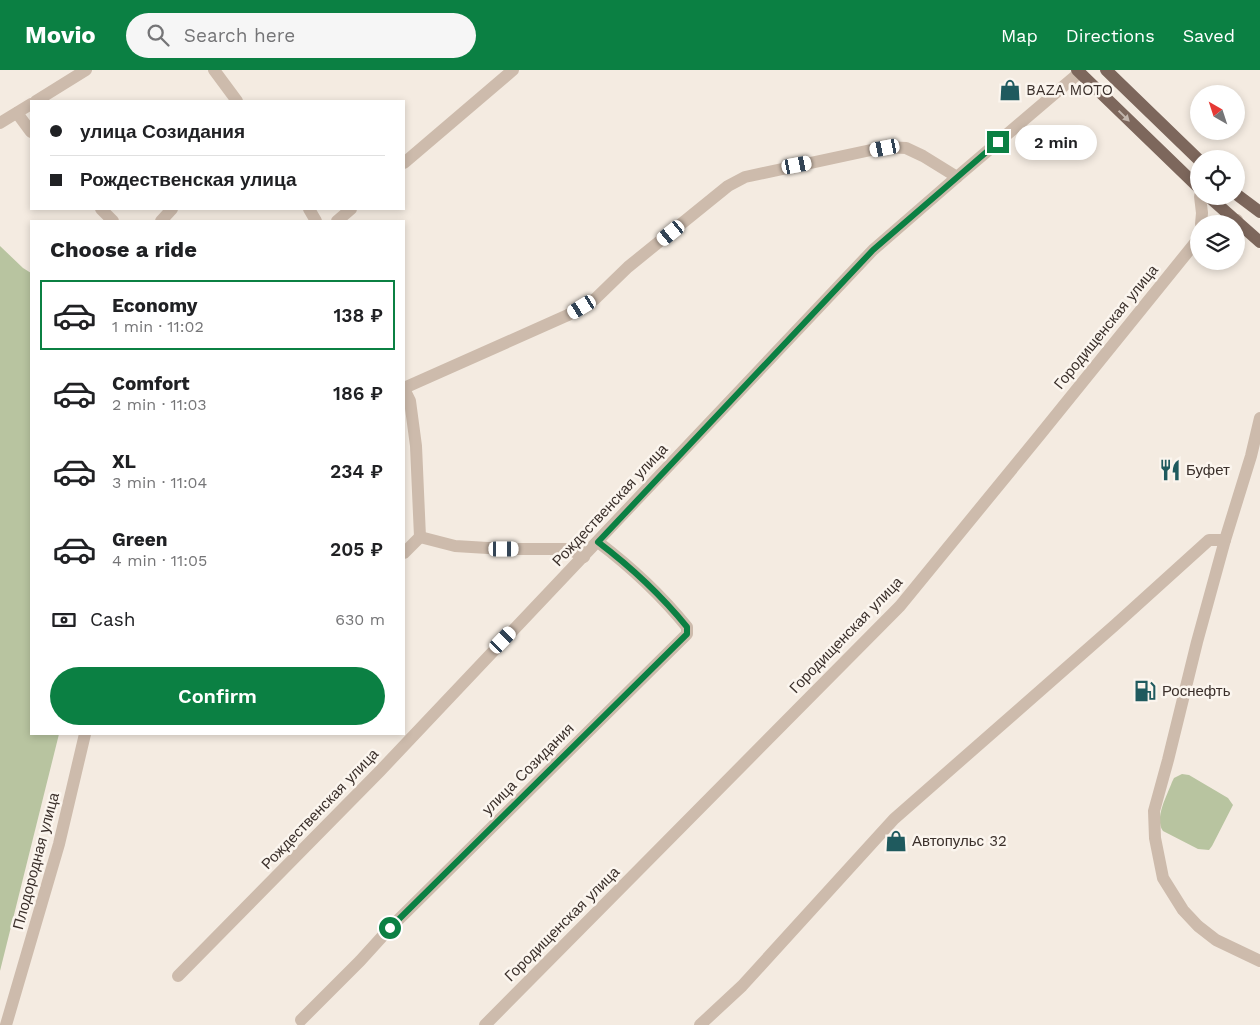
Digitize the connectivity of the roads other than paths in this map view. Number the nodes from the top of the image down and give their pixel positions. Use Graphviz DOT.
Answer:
graph roads {
  1 [pos="86,70"];
  2 [pos="214,70"];
  3 [pos="514,70"];
  4 [pos="1106,70"];
  5 [pos="1078,71"];
  6 [pos="38,100"];
  7 [pos="236,100"];
  8 [pos="30,105"];
  9 [pos="17,113"];
  10 [pos="0,123"];
  11 [pos="30,131"];
  12 [pos="1190,151"];
  13 [pos="405,162"];
  14 [pos="957,177"];
  15 [pos="1190,183"];
  16 [pos="1245,201"];
  17 [pos="1218,205"];
  18 [pos="102,210"];
  19 [pos="171,210"];
  20 [pos="350,210"];
  21 [pos="1260,212"];
  22 [pos="1230,215"];
  23 [pos="112,220"];
  24 [pos="162,220"];
  25 [pos="338,220"];
  26 [pos="1245,228"];
  27 [pos="1260,242"];
  28 [pos="1190,247"];
  29 [pos="405,388"];
  30 [pos="405,390"];
  31 [pos="1260,418"];
  32 [pos="420,537"];
  33 [pos="1226,540"];
  34 [pos="598,542"];
  35 [pos="405,553"];
  36 [pos="584,558"];
  37 [pos="86,735"];
  38 [pos="1260,961"];
  39 [pos="178,976"];
  40 [pos="301,1020"];
  41 [pos="6,1025"];
  42 [pos="484,1025"];
  43 [pos="700,1025"];
  1 -- 6 [label="street"];
  2 -- 7 [label="street"];
  3 -- 13 [label="street"];
  4 -- 12 [label="main road"];
  5 -- 14 [label="street, Рождественская улица"];
  5 -- 15 [label="main road, one-way"];
  8 -- 9 [label="street"];
  9 -- 10 [label="street"];
  9 -- 11 [label="street"];
  14 -- 29 [label="street"];
  14 -- 34 [label="street, Рождественская улица"];
  16 -- 21 [label="main road"];
  17 -- 22 [label="main road"];
  18 -- 23 [label="street"];
  19 -- 24 [label="street"];
  20 -- 25 [label="street"];
  26 -- 27 [label="main road"];
  28 -- 42 [label="street, Городищенская улица"];
  30 -- 32 [label="street"];
  31 -- 33 [label="street"];
  32 -- 35 [label="street"];
  32 -- 36 [label="street"];
  33 -- 38 [label="street"];
  33 -- 43 [label="street"];
  34 -- 36 [label="street, Рождественская улица"];
  34 -- 40 [label="street, улица Созидания"];
  36 -- 39 [label="street, Рождественская улица"];
  37 -- 41 [label="street, Плодородная улица"];
}
